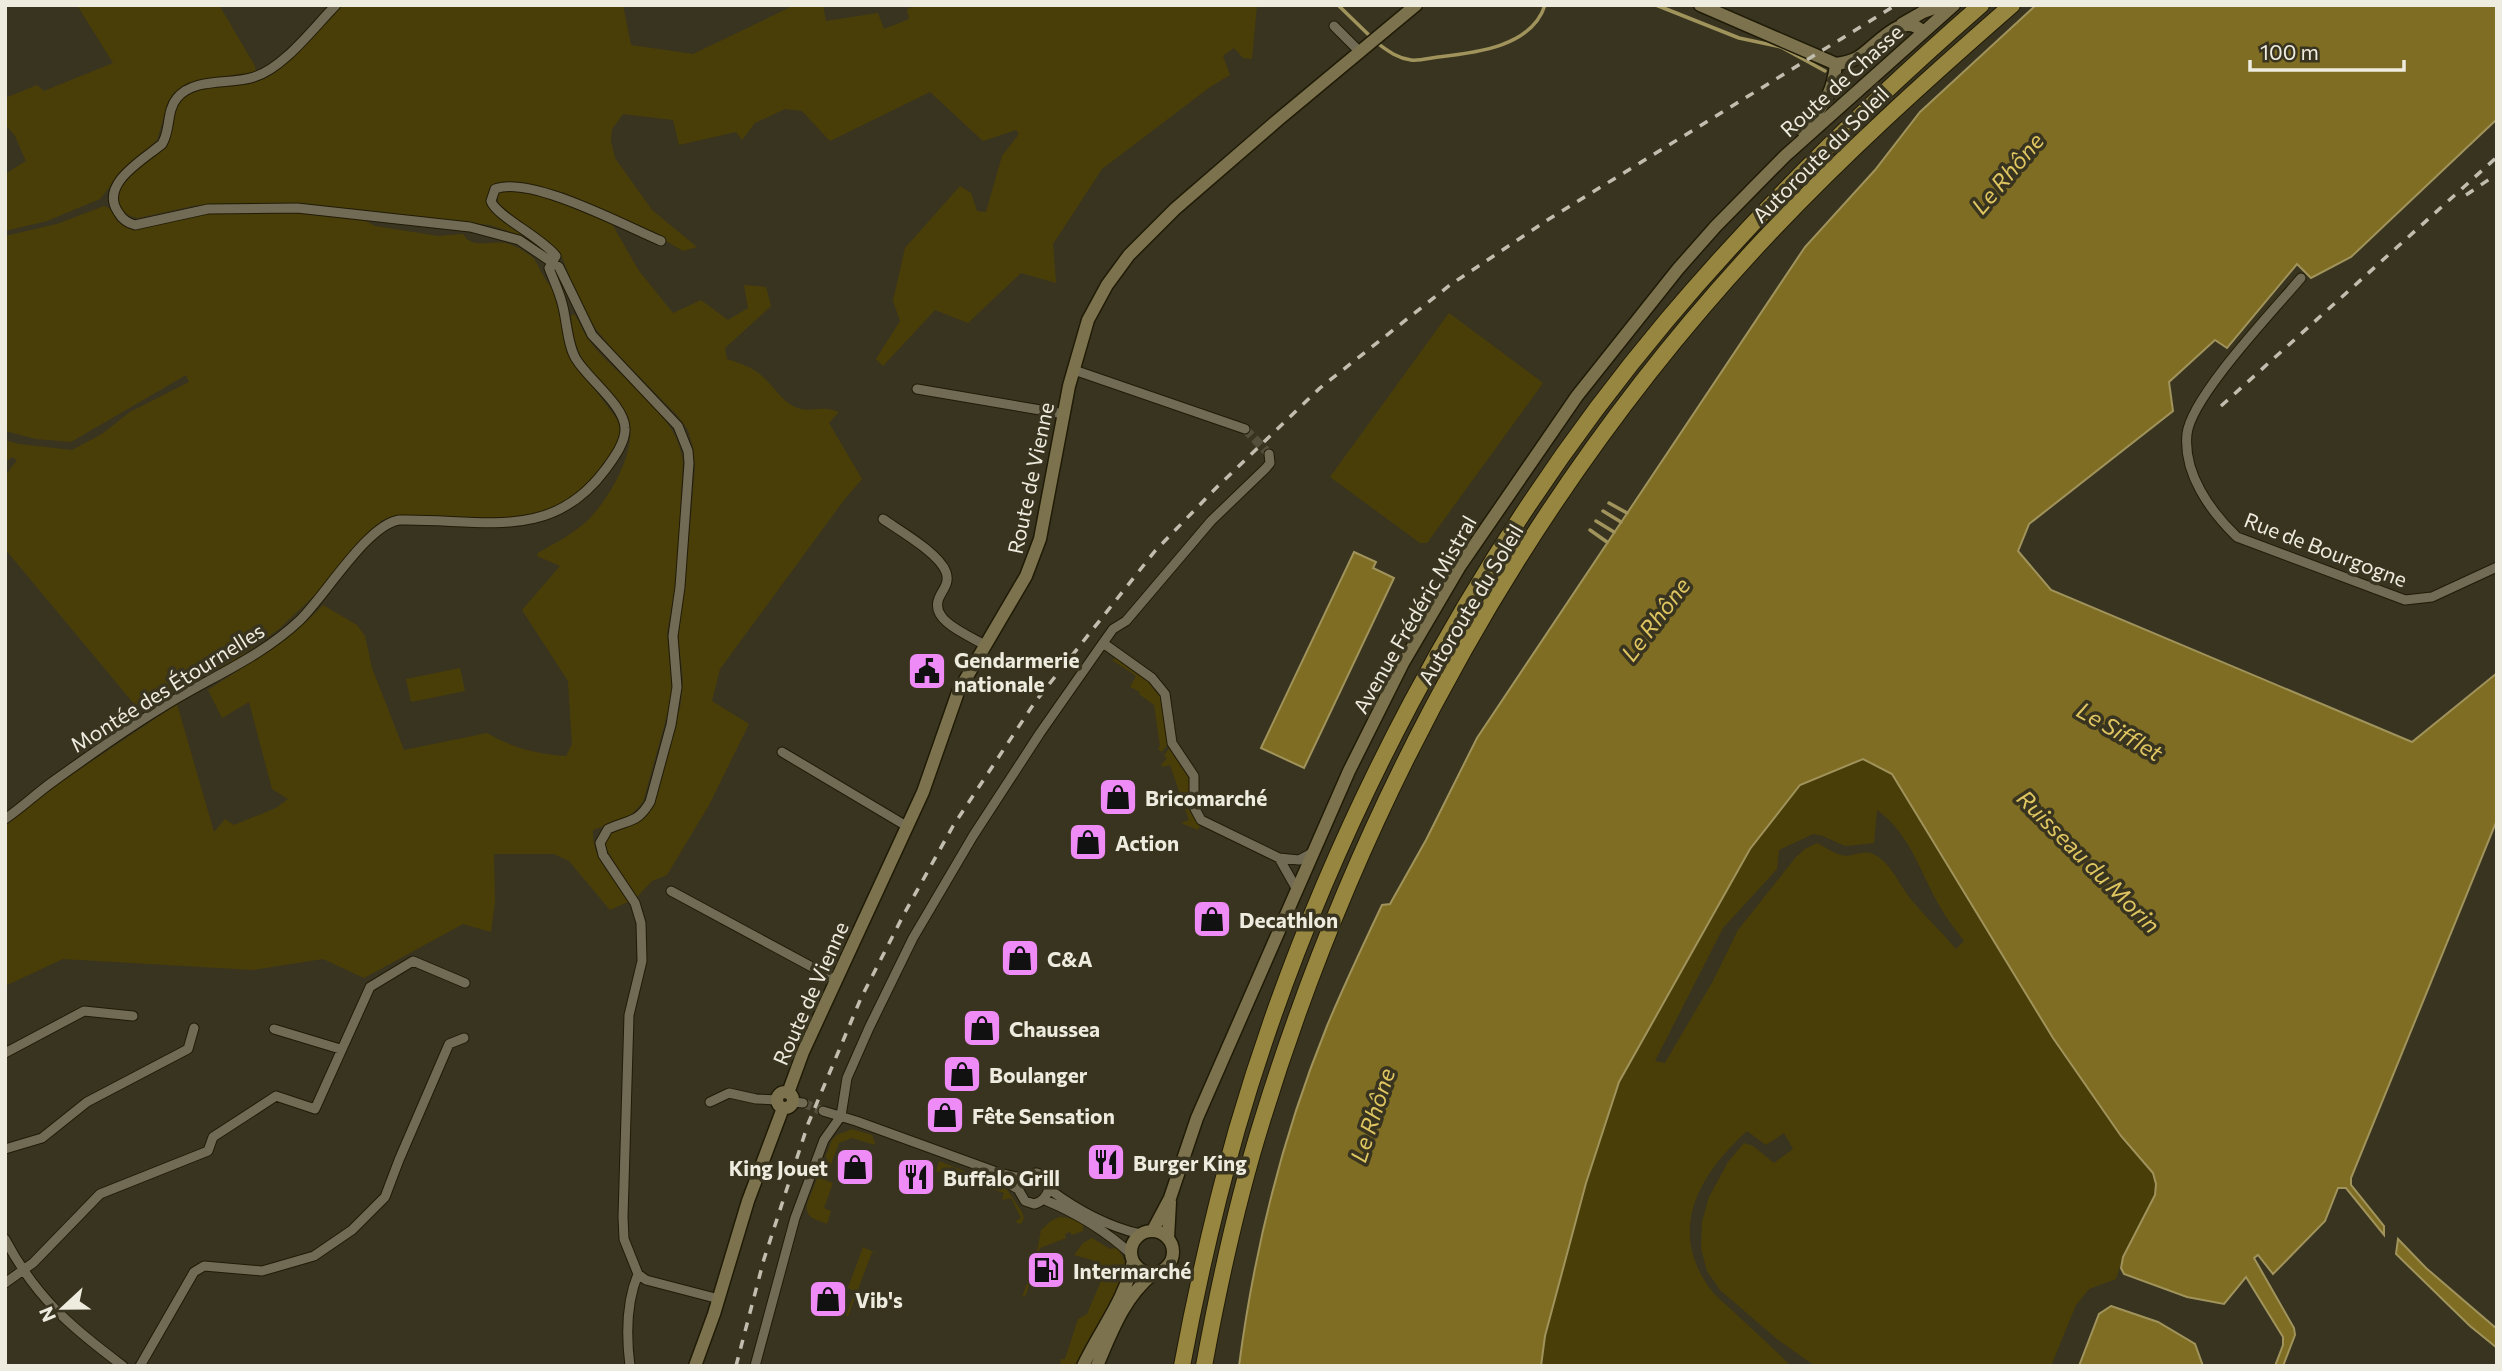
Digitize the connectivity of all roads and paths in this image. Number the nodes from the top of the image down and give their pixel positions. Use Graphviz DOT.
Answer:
graph roads {
  1 [pos="336,5"];
  2 [pos="1416,5"];
  3 [pos="1700,5"];
  4 [pos="1942,5"];
  5 [pos="1954,5"];
  6 [pos="1981,5"];
  7 [pos="2012,5"];
  8 [pos="1334,26"];
  9 [pos="1897,28"];
  10 [pos="1923,32"];
  11 [pos="1369,44"];
  12 [pos="1831,63"];
  13 [pos="1785,156"];
  14 [pos="660,242"];
  15 [pos="554,262"];
  16 [pos="2301,278"];
  17 [pos="1074,370"];
  18 [pos="917,389"];
  19 [pos="1064,414"];
  20 [pos="1245,429"];
  21 [pos="1269,454"];
  22 [pos="883,519"];
  23 [pos="2497,567"];
  24 [pos="1103,643"];
  25 [pos="985,645"];
  26 [pos="782,752"];
  27 [pos="5,819"];
  28 [pos="908,827"];
  29 [pos="1312,853"];
  30 [pos="1279,858"];
  31 [pos="1296,888"];
  32 [pos="671,891"];
  33 [pos="836,980"];
  34 [pos="465,983"];
  35 [pos="133,1016"];
  36 [pos="194,1028"];
  37 [pos="274,1029"];
  38 [pos="464,1038"];
  39 [pos="340,1049"];
  40 [pos="5,1053"];
  41 [pos="789,1101"];
  42 [pos="710,1102"];
  43 [pos="823,1111"];
  44 [pos="841,1116"];
  45 [pos="5,1149"];
  46 [pos="982,1168"];
  47 [pos="1023,1178"];
  48 [pos="1018,1189"];
  49 [pos="1049,1189"];
  50 [pos="1171,1198"];
  51 [pos="1045,1200"];
  52 [pos="1099,1225"];
  53 [pos="1146,1232"];
  54 [pos="1168,1238"];
  55 [pos="5,1239"];
  56 [pos="1132,1257"];
  57 [pos="21,1270"];
  58 [pos="1154,1273"];
  59 [pos="638,1274"];
  60 [pos="5,1283"];
  61 [pos="719,1299"];
  62 [pos="1186,1342"];
  63 [pos="123,1366"];
  64 [pos="140,1366"];
  65 [pos="631,1366"];
  66 [pos="695,1366"];
  67 [pos="755,1366"];
  68 [pos="1083,1366"];
  69 [pos="1097,1366"];
  70 [pos="1176,1366"];
  71 [pos="1182,1366"];
  72 [pos="1204,1366"];
  1 -- 15 [label="street"];
  2 -- 11 [label="main road, Route de Vienne"];
  3 -- 12 [label="main road"];
  4 -- 9 [label="main road"];
  5 -- 10 [label="main road, Route de Chasse"];
  6 -- 62 [label="highway, Autoroute du Soleil"];
  7 -- 72 [label="highway, Autoroute du Soleil"];
  8 -- 11 [label="street"];
  9 -- 10 [label="main road"];
  9 -- 12 [label="main road"];
  10 -- 13 [label="main road, Route de Chasse"];
  11 -- 17 [label="main road, Route de Vienne"];
  12 -- 13 [label="main road"];
  13 -- 29 [label="main road, Avenue Frédéric Mistral"];
  14 -- 15 [label="street"];
  15 -- 27 [label="street, Montée des Étournelles"];
  15 -- 59 [label="street"];
  16 -- 23 [label="street, Rue de Bourgogne"];
  17 -- 19 [label="main road, Route de Vienne"];
  17 -- 20 [label="street"];
  18 -- 19 [label="street"];
  19 -- 25 [label="main road, Route de Vienne"];
  21 -- 24 [label="street"];
  22 -- 25 [label="street"];
  24 -- 30 [label="street"];
  24 -- 44 [label="street"];
  25 -- 28 [label="main road, Route de Vienne"];
  26 -- 28 [label="street"];
  28 -- 33 [label="main road, Route de Vienne"];
  29 -- 30 [label="street"];
  29 -- 31 [label="main road, Avenue Frédéric Mistral"];
  30 -- 31 [label="street"];
  31 -- 50 [label="main road, Avenue Frédéric Mistral"];
  32 -- 33 [label="street"];
  33 -- 41 [label="main road, Route de Vienne"];
  34 -- 39 [label="street"];
  35 -- 40 [label="street"];
  36 -- 45 [label="street"];
  37 -- 39 [label="street"];
  38 -- 64 [label="street"];
  39 -- 57 [label="street"];
  41 -- 42 [label="street"];
  41 -- 61 [label="main road, Route de Vienne"];
  43 -- 44 [label="street"];
  44 -- 46 [label="street"];
  44 -- 67 [label="street"];
  46 -- 47 [label="street"];
  46 -- 48 [label="street"];
  47 -- 48 [label="street"];
  47 -- 49 [label="street"];
  48 -- 51 [label="street"];
  49 -- 51 [label="street"];
  49 -- 52 [label="street"];
  50 -- 53 [label="main road, Avenue Frédéric Mistral"];
  50 -- 54 [label="main road, Avenue Frédéric Mistral"];
  51 -- 52 [label="street"];
  52 -- 53 [label="street"];
  52 -- 56 [label="street"];
  53 -- 54 [label="main road"];
  53 -- 56 [label="main road"];
  54 -- 58 [label="main road"];
  55 -- 57 [label="street"];
  56 -- 58 [label="main road"];
  56 -- 68 [label="main road"];
  57 -- 60 [label="street"];
  57 -- 63 [label="street"];
  58 -- 69 [label="main road"];
  59 -- 61 [label="street"];
  59 -- 65 [label="street"];
  61 -- 66 [label="main road, Route de Vienne"];
  62 -- 70 [label="highway"];
  62 -- 71 [label="highway, Autoroute du Soleil"];
}
